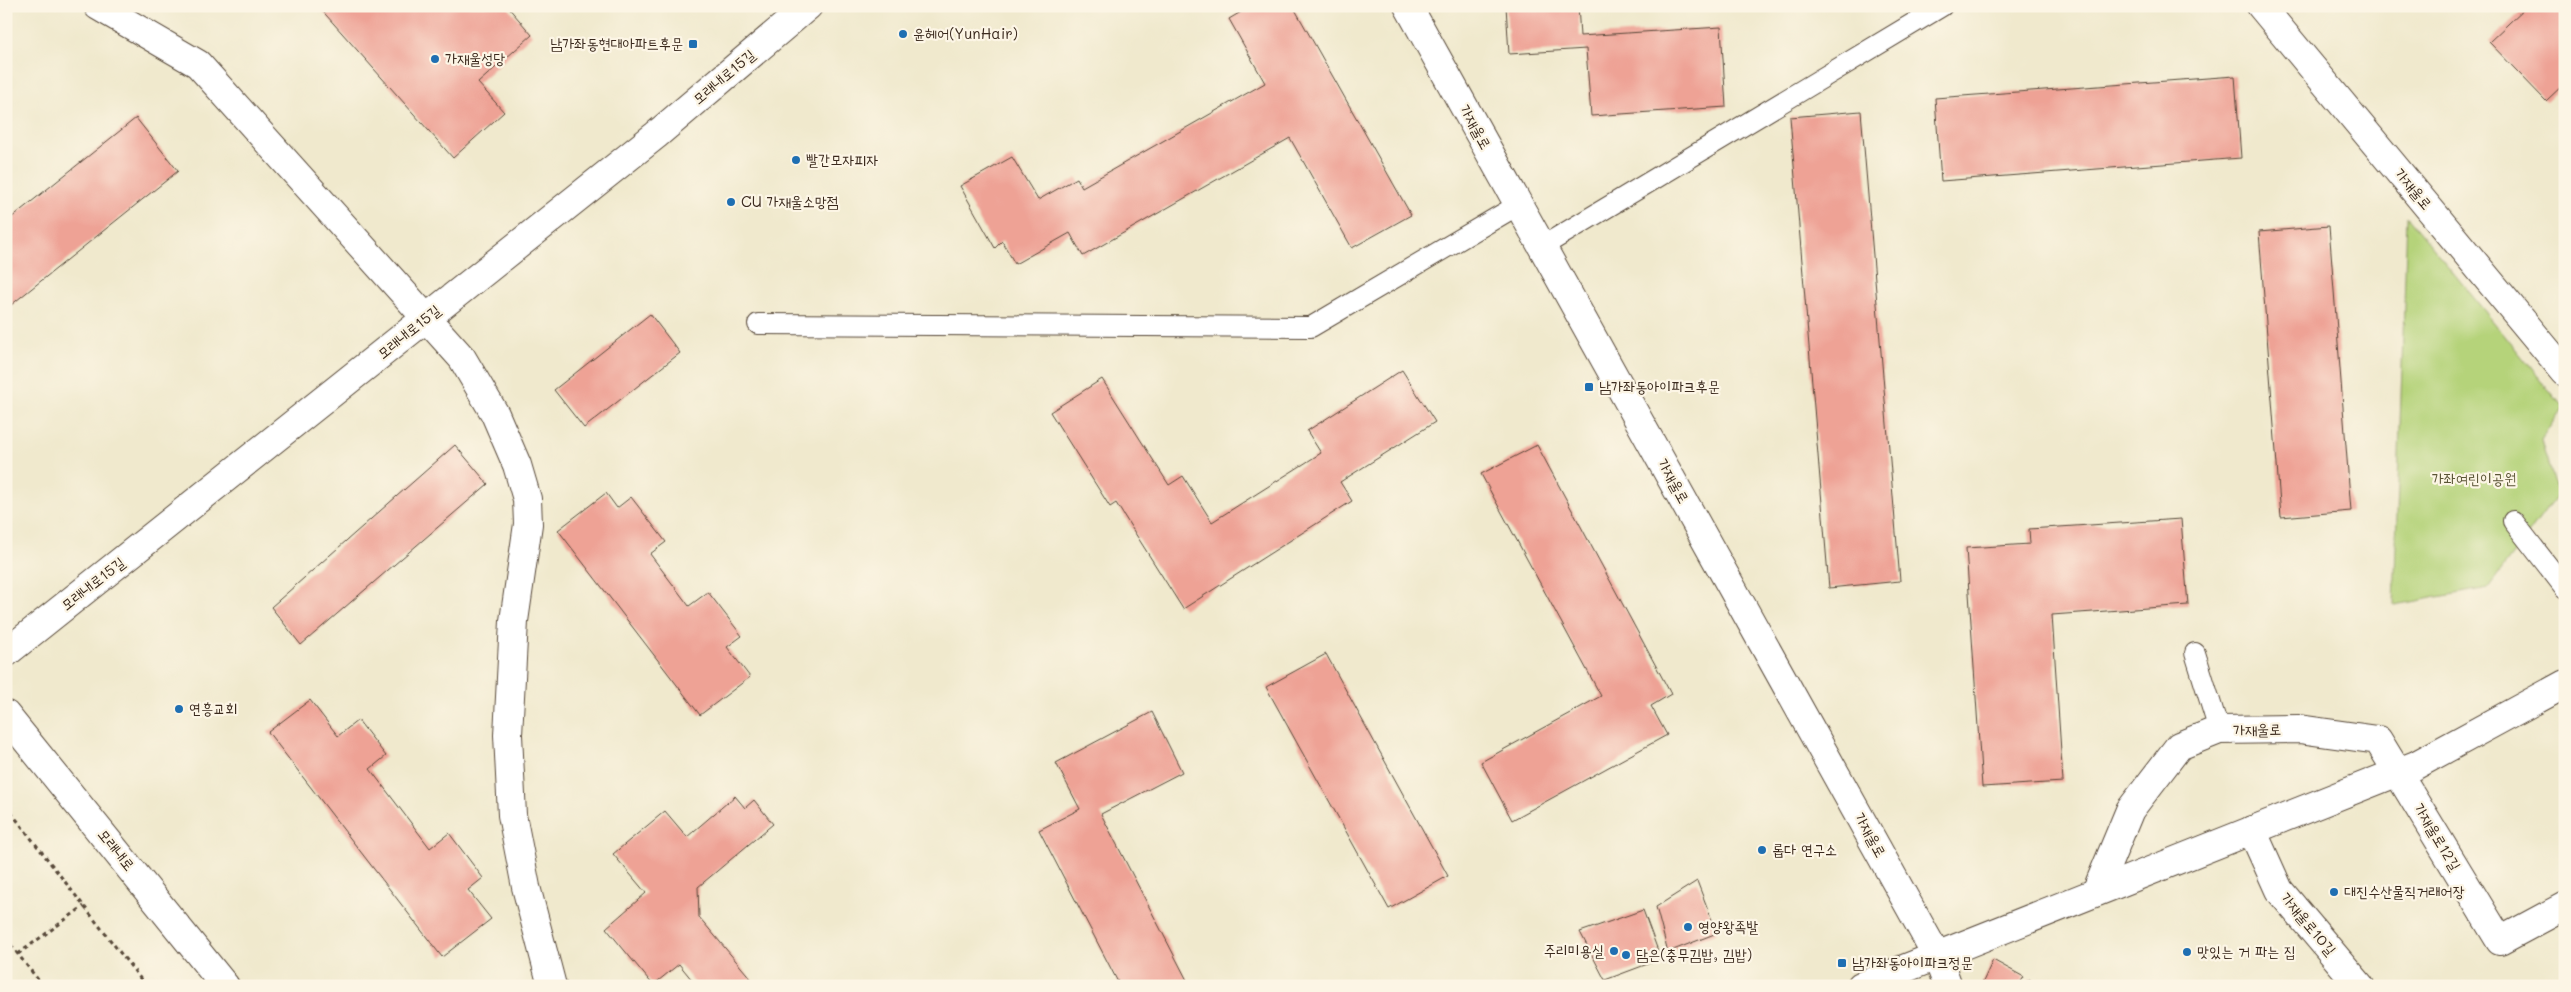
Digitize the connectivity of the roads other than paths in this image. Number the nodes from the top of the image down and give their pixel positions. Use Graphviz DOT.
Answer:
graph roads {
  1 [pos="98,6"];
  2 [pos="808,6"];
  3 [pos="1408,6"];
  4 [pos="1942,6"];
  5 [pos="2260,6"];
  6 [pos="1518,204"];
  7 [pos="1543,246"];
  8 [pos="426,319"];
  9 [pos="758,324"];
  10 [pos="2565,372"];
  11 [pos="2513,521"];
  12 [pos="2565,588"];
  13 [pos="6,653"];
  14 [pos="2195,653"];
  15 [pos="2565,684"];
  16 [pos="6,715"];
  17 [pos="2219,730"];
  18 [pos="2399,772"];
  19 [pos="2252,830"];
  20 [pos="2096,892"];
  21 [pos="2565,906"];
  22 [pos="1937,956"];
  23 [pos="225,986"];
  24 [pos="552,986"];
  25 [pos="1861,986"];
  26 [pos="1948,986"];
  27 [pos="2360,986"];
  1 -- 8 [label="street"];
  2 -- 8 [label="street, 모래내로15길"];
  3 -- 6 [label="street, 가재울로"];
  4 -- 7 [label="lane"];
  5 -- 10 [label="street, 가재울로"];
  6 -- 7 [label="street, 가재울로"];
  6 -- 9 [label="lane"];
  7 -- 22 [label="street, 가재울로"];
  8 -- 13 [label="street, 모래내로15길"];
  8 -- 24 [label="street"];
  11 -- 12 [label="lane"];
  14 -- 17 [label="lane"];
  15 -- 18 [label="street"];
  16 -- 23 [label="street, 모래내로"];
  17 -- 18 [label="street, 가재울로"];
  17 -- 20 [label="street, 가재울로"];
  18 -- 19 [label="street"];
  18 -- 21 [label="street, 가재울로12길"];
  19 -- 20 [label="street"];
  19 -- 27 [label="street, 가재울로10길"];
  20 -- 22 [label="street"];
  22 -- 25 [label="street"];
  22 -- 26 [label="street, 가재울로"];
}
